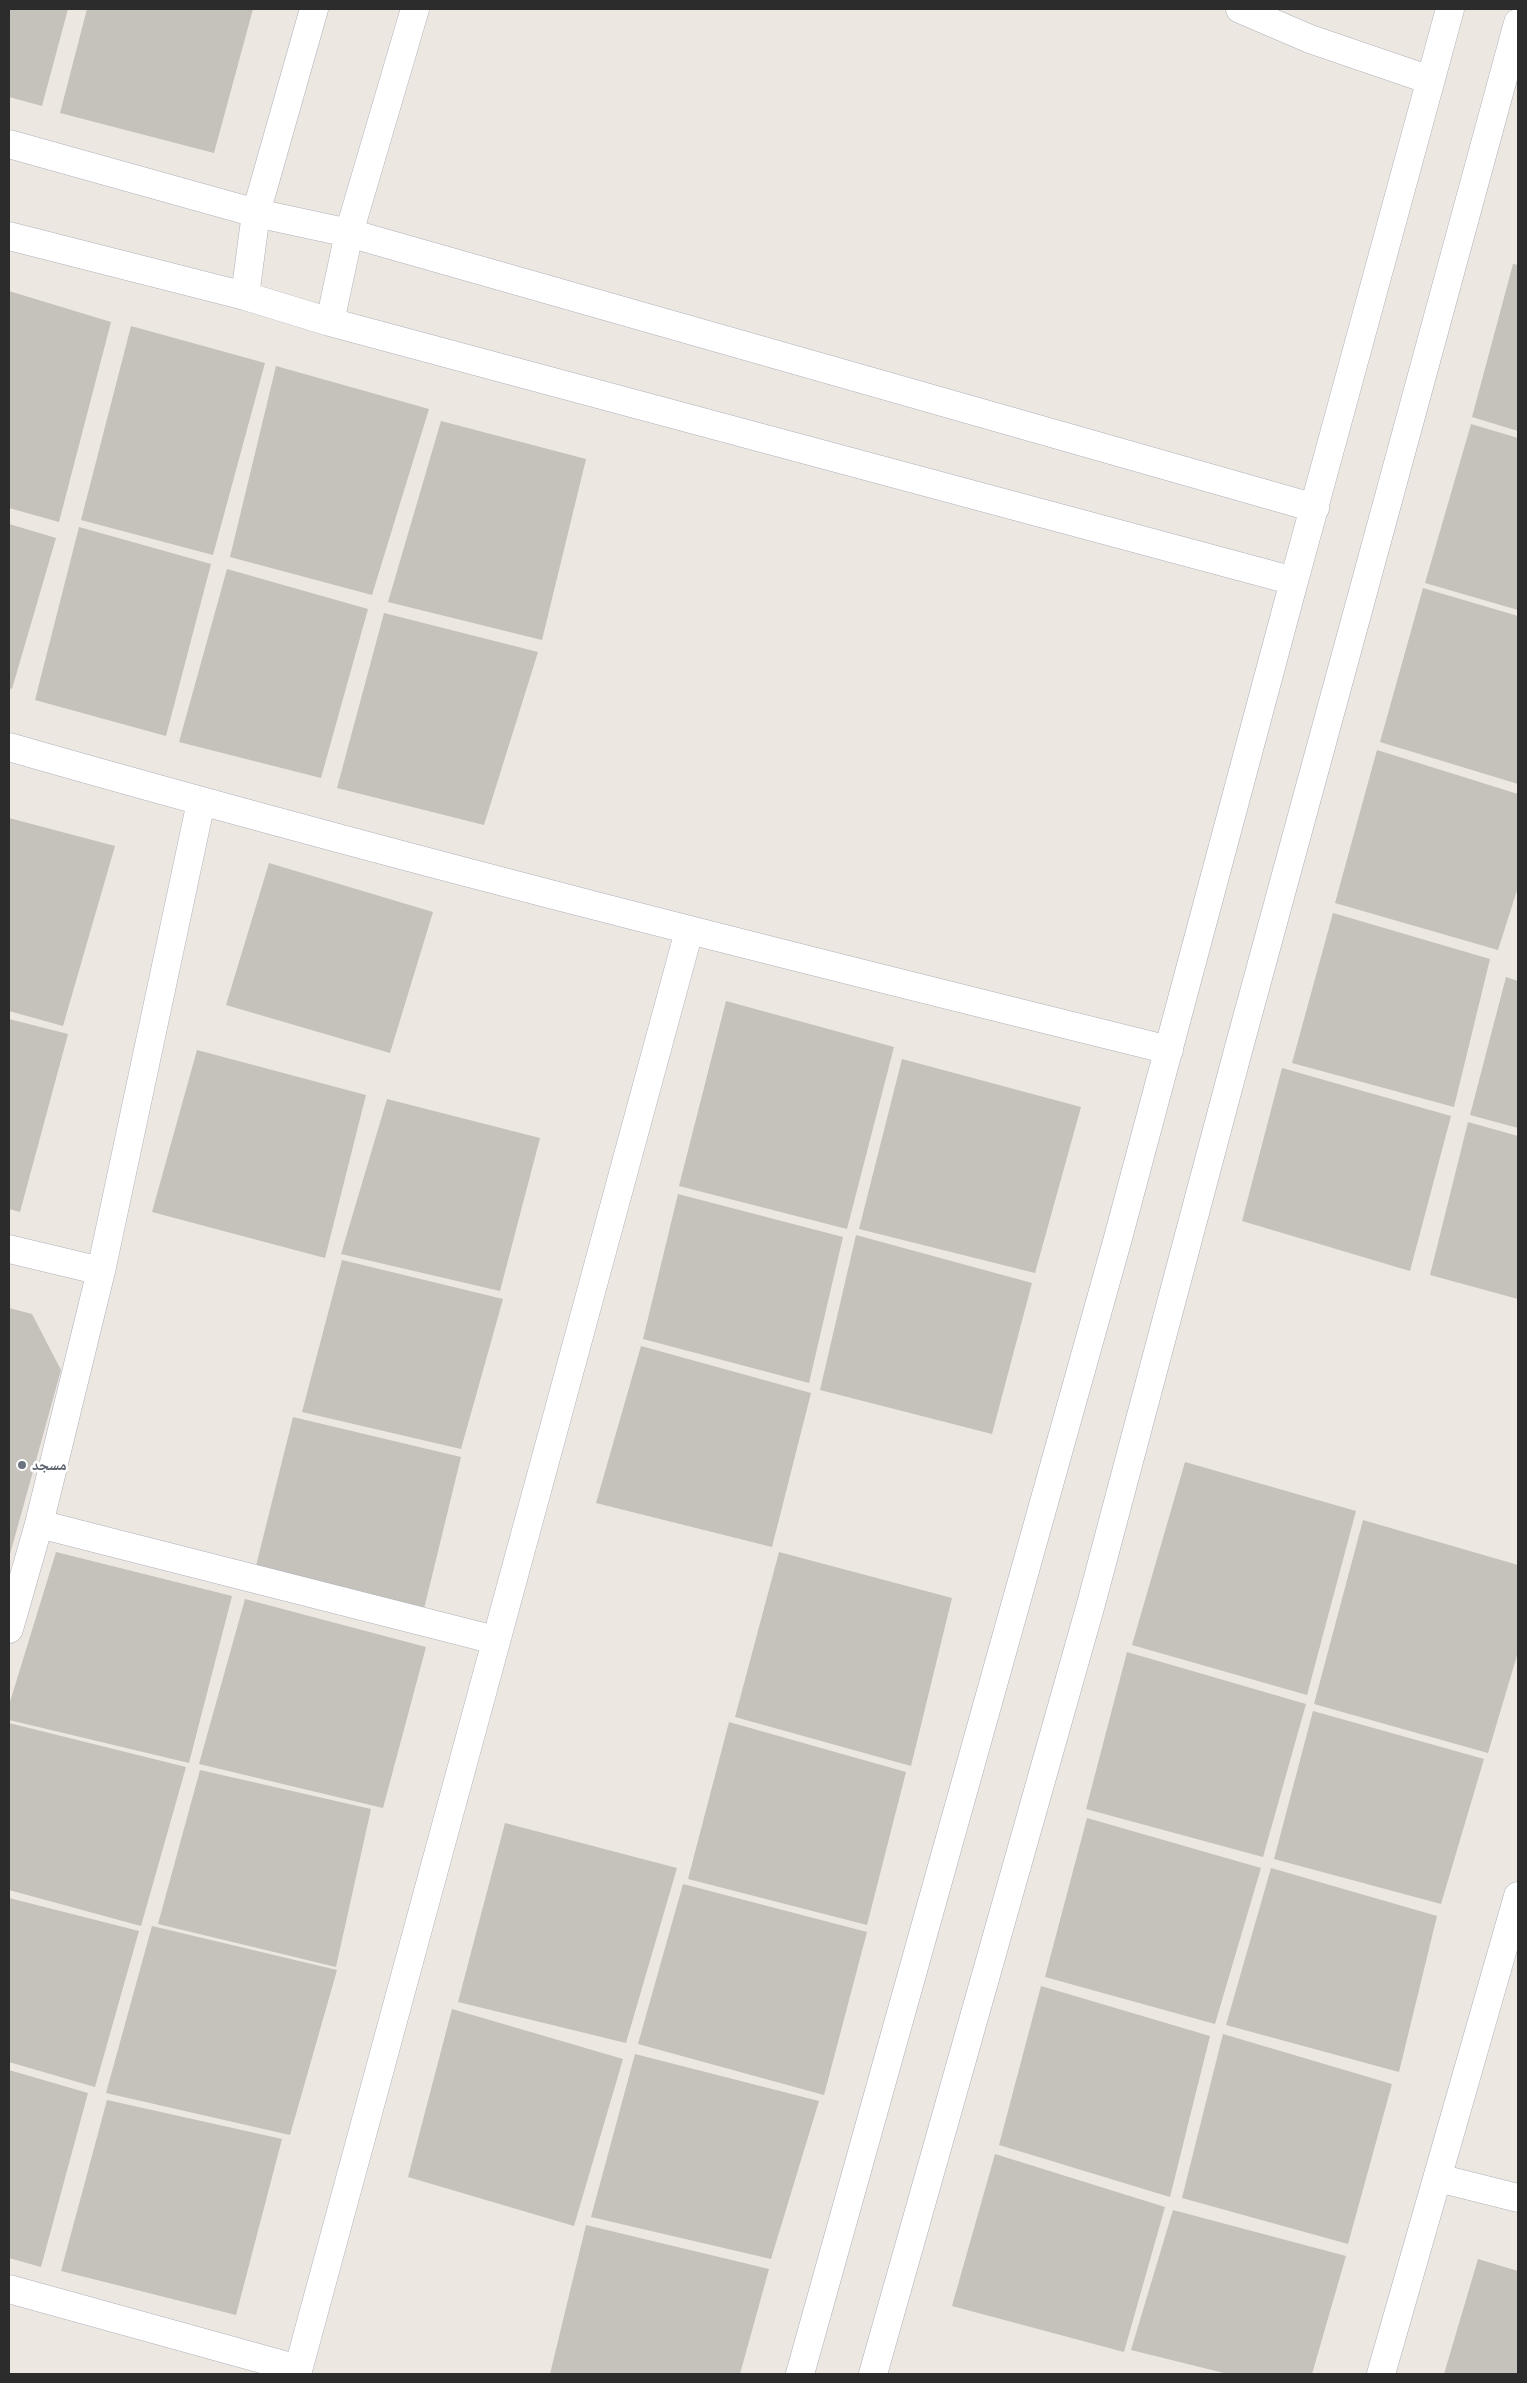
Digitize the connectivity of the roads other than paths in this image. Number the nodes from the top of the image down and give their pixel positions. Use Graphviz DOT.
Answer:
graph roads {
  1 [pos="314,9"];
  2 [pos="415,9"];
  3 [pos="1240,9"];
  4 [pos="1450,9"];
  5 [pos="1518,23"];
  6 [pos="1430,80"];
  7 [pos="9,144"];
  8 [pos="256,213"];
  9 [pos="349,233"];
  10 [pos="9,236"];
  11 [pos="245,296"];
  12 [pos="330,322"];
  13 [pos="1315,508"];
  14 [pos="1294,581"];
  15 [pos="9,747"];
  16 [pos="201,802"];
  17 [pos="689,931"];
  18 [pos="1169,1050"];
  19 [pos="9,1249"];
  20 [pos="101,1271"];
  21 [pos="39,1524"];
  22 [pos="9,1629"];
  23 [pos="496,1640"];
  24 [pos="1518,1896"];
  25 [pos="1438,2178"];
  26 [pos="1518,2198"];
  27 [pos="9,2289"];
  28 [pos="297,2372"];
  29 [pos="800,2374"];
  30 [pos="872,2374"];
  31 [pos="1381,2374"];
  1 -- 8 [label="street"];
  2 -- 9 [label="street"];
  3 -- 6 [label="street"];
  4 -- 6 [label="street"];
  5 -- 30 [label="street"];
  6 -- 13 [label="street"];
  7 -- 8 [label="street"];
  8 -- 9 [label="street"];
  8 -- 11 [label="street"];
  9 -- 12 [label="street"];
  9 -- 13 [label="street"];
  10 -- 11 [label="street"];
  11 -- 12 [label="street"];
  12 -- 14 [label="street"];
  13 -- 14 [label="street"];
  14 -- 18 [label="street"];
  15 -- 16 [label="street"];
  16 -- 17 [label="street"];
  16 -- 20 [label="street"];
  17 -- 18 [label="street"];
  17 -- 23 [label="street"];
  18 -- 29 [label="street"];
  19 -- 20 [label="street"];
  20 -- 21 [label="street"];
  21 -- 22 [label="street"];
  21 -- 23 [label="street"];
  23 -- 28 [label="street"];
  24 -- 25 [label="street"];
  25 -- 26 [label="street"];
  25 -- 31 [label="street"];
  27 -- 28 [label="street"];
}
